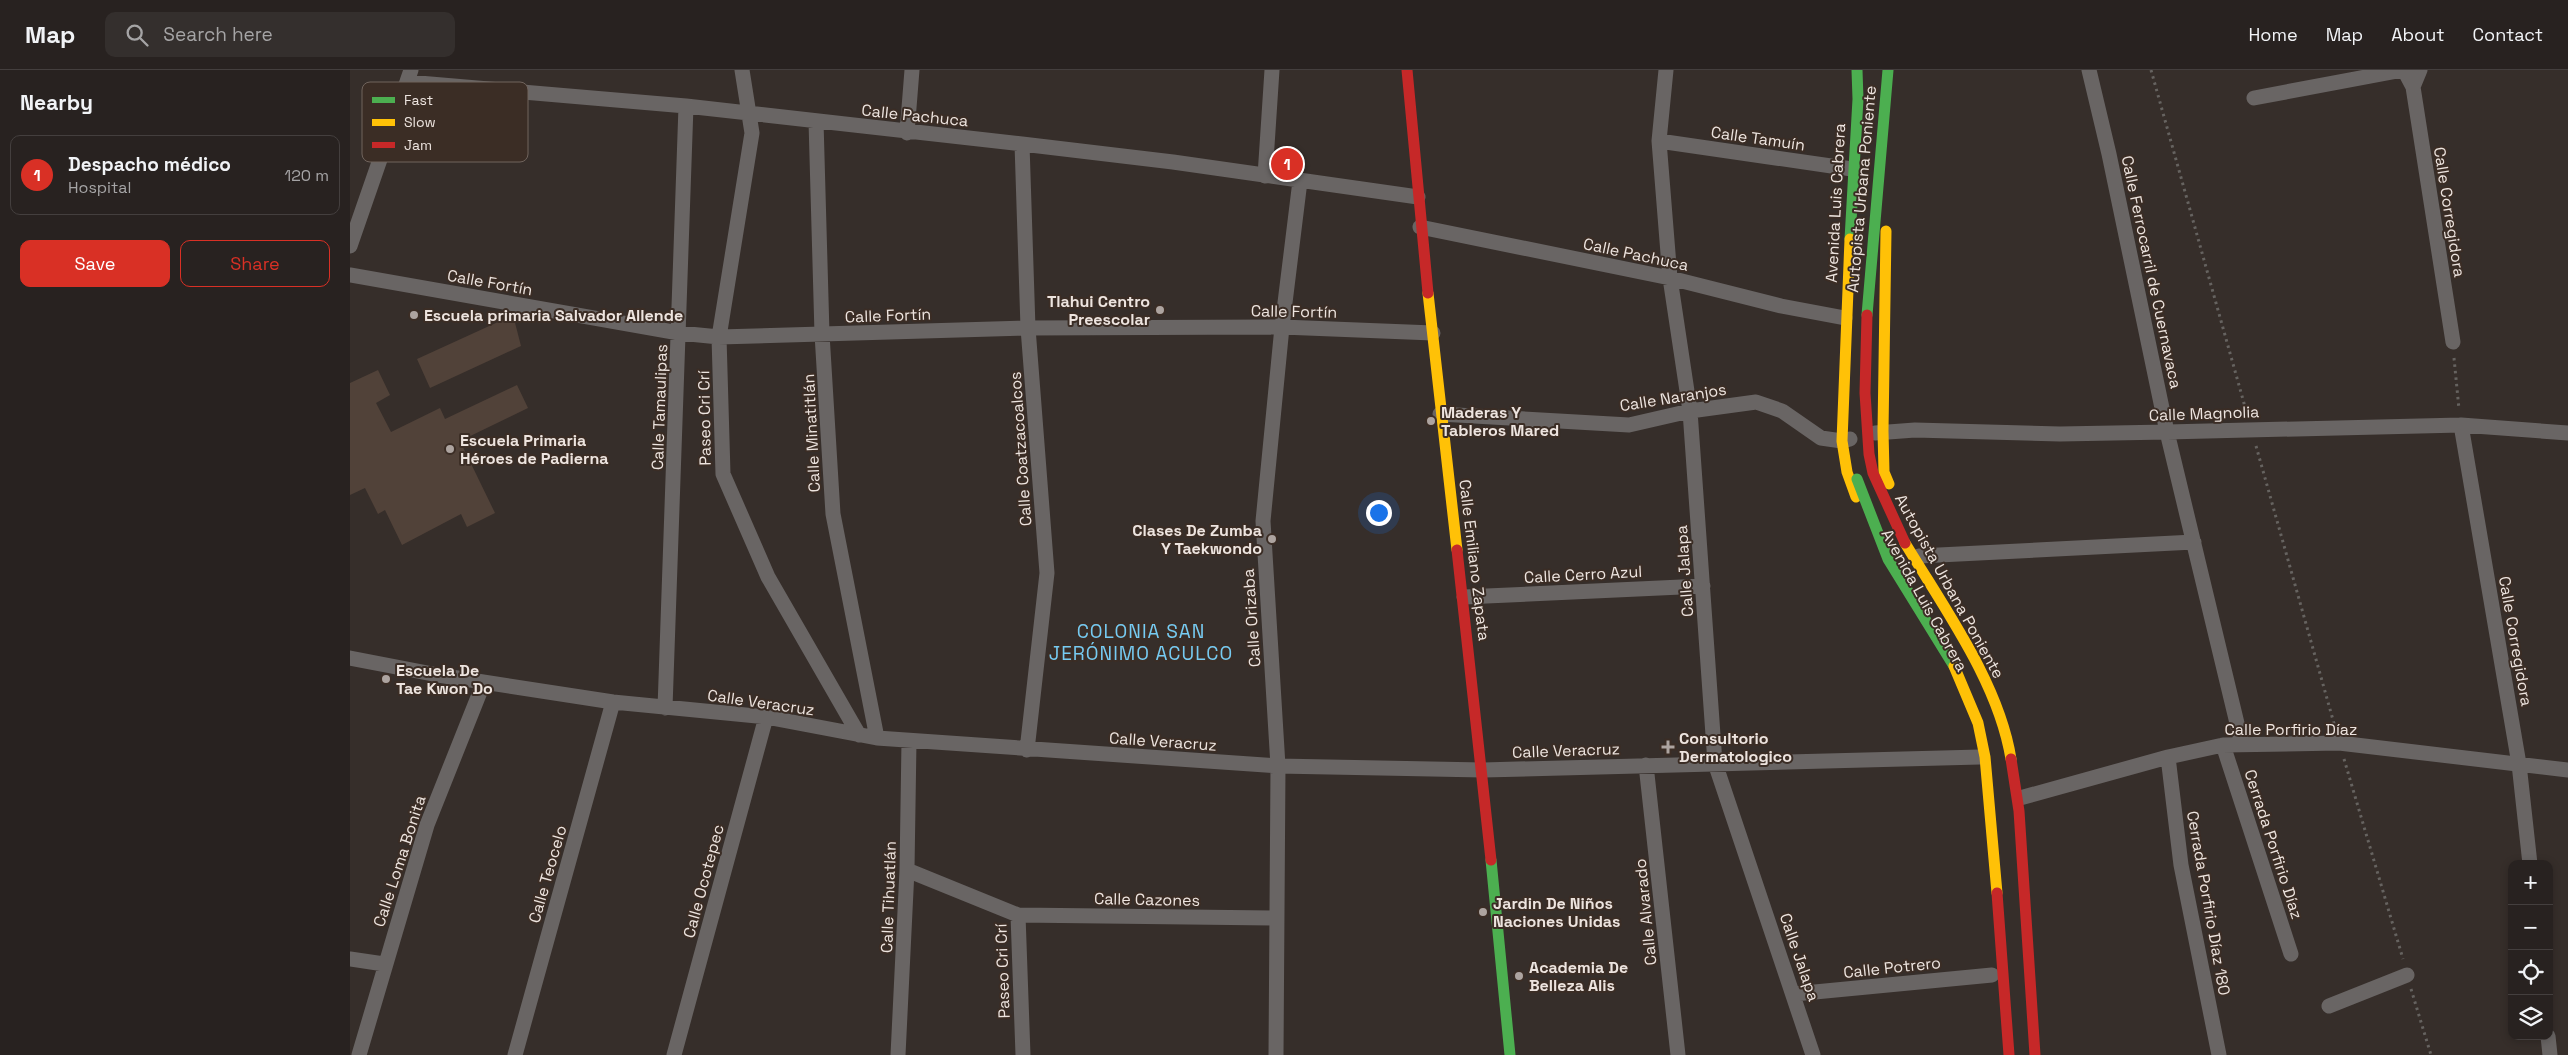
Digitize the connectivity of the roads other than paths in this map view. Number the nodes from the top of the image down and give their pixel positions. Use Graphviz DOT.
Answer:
graph roads {
  1 [pos="742,70"];
  2 [pos="912,70"];
  3 [pos="1272,70"];
  4 [pos="1407,70"];
  5 [pos="1666,70"];
  6 [pos="1857,70"];
  7 [pos="1869,70"];
  8 [pos="1888,70"];
  9 [pos="1897,70"];
  10 [pos="2089,70"];
  11 [pos="2404,70"];
  12 [pos="2420,70"];
  13 [pos="409,76"];
  14 [pos="464,82"];
  15 [pos="2413,87"];
  16 [pos="528,89"];
  17 [pos="2254,98"];
  18 [pos="1858,99"];
  19 [pos="686,106"];
  20 [pos="1894,106"];
  21 [pos="750,115"];
  22 [pos="816,121"];
  23 [pos="907,133"];
  24 [pos="1659,141"];
  25 [pos="1022,144"];
  26 [pos="379,162"];
  27 [pos="1852,169"];
  28 [pos="1265,176"];
  29 [pos="1300,181"];
  30 [pos="1418,197"];
  31 [pos="1420,227"];
  32 [pos="350,246"];
  33 [pos="350,275"];
  34 [pos="1670,278"];
  35 [pos="1845,318"];
  36 [pos="1282,327"];
  37 [pos="1028,328"];
  38 [pos="679,333"];
  39 [pos="1433,333"];
  40 [pos="822,334"];
  41 [pos="719,337"];
  42 [pos="2453,342"];
  43 [pos="1690,411"];
  44 [pos="1440,414"];
  45 [pos="2461,425"];
  46 [pos="1882,431"];
  47 [pos="2167,432"];
  48 [pos="2568,433"];
  49 [pos="1842,441"];
  50 [pos="2194,542"];
  51 [pos="1919,556"];
  52 [pos="1703,586"];
  53 [pos="1464,597"];
  54 [pos="1948,606"];
  55 [pos="1967,636"];
  56 [pos="1938,655"];
  57 [pos="350,658"];
  58 [pos="484,682"];
  59 [pos="613,702"];
  60 [pos="665,708"];
  61 [pos="766,717"];
  62 [pos="859,735"];
  63 [pos="877,738"];
  64 [pos="910,741"];
  65 [pos="2242,744"];
  66 [pos="2223,745"];
  67 [pos="1027,750"];
  68 [pos="1980,757"];
  69 [pos="2168,757"];
  70 [pos="1715,763"];
  71 [pos="2519,764"];
  72 [pos="1646,765"];
  73 [pos="1278,766"];
  74 [pos="1483,770"];
  75 [pos="2568,770"];
  76 [pos="2020,798"];
  77 [pos="2530,860"];
  78 [pos="907,870"];
  79 [pos="1018,914"];
  80 [pos="1276,918"];
  81 [pos="2291,954"];
  82 [pos="350,959"];
  83 [pos="384,964"];
  84 [pos="1992,975"];
  85 [pos="2407,975"];
  86 [pos="1794,994"];
  87 [pos="2329,1006"];
  88 [pos="2548,1040"];
  89 [pos="359,1055"];
  90 [pos="514,1055"];
  91 [pos="674,1055"];
  92 [pos="898,1055"];
  93 [pos="1023,1055"];
  94 [pos="1276,1055"];
  95 [pos="1510,1055"];
  96 [pos="1678,1055"];
  97 [pos="1813,1055"];
  98 [pos="1998,1055"];
  99 [pos="2009,1055"];
  100 [pos="2035,1055"];
  101 [pos="2219,1055"];
  102 [pos="2550,1055"];
  1 -- 21 [label="street, Paseo Cri Crí"];
  2 -- 23 [label="street"];
  3 -- 28 [label="street"];
  4 -- 30 [label="main road, Calle Emiliano Zapata"];
  5 -- 24 [label="street, Calle Jalapa"];
  6 -- 18 [label="main road, Avenida Luis Cabrera"];
  7 -- 99 [label="main road, Autopista Urbana Poniente, bridge"];
  8 -- 100 [label="main road, Autopista Urbana Poniente, bridge"];
  9 -- 20 [label="main road, Avenida Luis Cabrera"];
  10 -- 47 [label="street, Calle Ferrocarril de Cuernavaca"];
  11 -- 15 [label="street, Calle Corregidora"];
  11 -- 17 [label="street"];
  12 -- 15 [label="street"];
  13 -- 14 [label="street, Calle Pachuca"];
  15 -- 42 [label="street, Calle Corregidora"];
  16 -- 19 [label="street, Calle Pachuca"];
  18 -- 20 [label="main road"];
  18 -- 27 [label="main road, Avenida Luis Cabrera"];
  19 -- 21 [label="street, Calle Pachuca"];
  19 -- 38 [label="street, Calle Tamaulipas"];
  20 -- 46 [label="main road, Avenida Luis Cabrera"];
  21 -- 22 [label="street, Calle Pachuca"];
  21 -- 41 [label="street, Paseo Cri Crí"];
  22 -- 23 [label="street, Calle Pachuca"];
  22 -- 40 [label="street, Calle Minatitlán"];
  23 -- 25 [label="street, Calle Pachuca"];
  24 -- 27 [label="street, Calle Tamuín"];
  24 -- 34 [label="street, Calle Jalapa"];
  25 -- 28 [label="street, Calle Pachuca"];
  25 -- 37 [label="street, Calle Coatzacoalcos"];
  26 -- 32 [label="street"];
  27 -- 35 [label="main road, Avenida Luis Cabrera"];
  28 -- 29 [label="street, Calle Pachuca"];
  29 -- 30 [label="street, Calle Pachuca"];
  29 -- 36 [label="street, Calle Orizaba"];
  30 -- 31 [label="main road, Calle Emiliano Zapata"];
  31 -- 34 [label="street, Calle Pachuca"];
  31 -- 39 [label="main road, Calle Emiliano Zapata"];
  33 -- 38 [label="street, Calle Fortín"];
  34 -- 35 [label="street, Calle Pachuca"];
  34 -- 43 [label="street, Calle Jalapa"];
  35 -- 49 [label="main road, Avenida Luis Cabrera"];
  36 -- 37 [label="street, Calle Fortín"];
  36 -- 39 [label="street, Calle Fortín"];
  36 -- 73 [label="street, Calle Orizaba"];
  37 -- 40 [label="street, Calle Fortín"];
  37 -- 67 [label="street, Calle Coatzacoalcos"];
  38 -- 41 [label="street, Calle Fortín"];
  38 -- 60 [label="street, Calle Tamaulipas"];
  39 -- 44 [label="main road, Calle Emiliano Zapata"];
  40 -- 41 [label="street, Calle Fortín"];
  40 -- 63 [label="street, Calle Minatitlán"];
  41 -- 62 [label="street, Paseo Cri Crí"];
  43 -- 44 [label="street, Calle Naranjos"];
  43 -- 49 [label="street, Calle Naranjos"];
  43 -- 52 [label="street, Calle Jalapa"];
  44 -- 53 [label="main road, Calle Emiliano Zapata"];
  45 -- 47 [label="street, Calle Magnolia"];
  45 -- 48 [label="street, Calle Magnolia"];
  45 -- 71 [label="street, Calle Corregidora"];
  46 -- 47 [label="street, Calle Magnolia"];
  46 -- 49 [label="street, Calle Magnolia"];
  46 -- 51 [label="main road, Avenida Luis Cabrera"];
  47 -- 50 [label="street, Calle Ferrocarril de Cuernavaca"];
  49 -- 54 [label="main road"];
  49 -- 56 [label="main road, Avenida Luis Cabrera"];
  50 -- 51 [label="street"];
  50 -- 65 [label="street, Calle Ferrocarril de Cuernavaca"];
  51 -- 54 [label="main road, Avenida Luis Cabrera"];
  52 -- 53 [label="street, Calle Cerro Azul"];
  52 -- 70 [label="street, Calle Jalapa"];
  53 -- 74 [label="main road, Calle Emiliano Zapata"];
  54 -- 55 [label="main road, Avenida Luis Cabrera"];
  55 -- 56 [label="main road"];
  55 -- 76 [label="main road, Avenida Luis Cabrera"];
  56 -- 68 [label="main road, Avenida Luis Cabrera"];
  57 -- 58 [label="street, Calle Veracruz"];
  58 -- 59 [label="street, Calle Veracruz"];
  58 -- 83 [label="street, Calle Loma Bonita"];
  59 -- 60 [label="street, Calle Veracruz"];
  59 -- 90 [label="street, Calle Teocelo"];
  60 -- 61 [label="street, Calle Veracruz"];
  61 -- 62 [label="street, Calle Veracruz"];
  61 -- 91 [label="street, Calle Ocotepec"];
  62 -- 63 [label="street, Calle Veracruz"];
  63 -- 64 [label="street, Calle Veracruz"];
  64 -- 67 [label="street, Calle Veracruz"];
  64 -- 78 [label="street, Calle Tihuatlán"];
  65 -- 66 [label="street, Calle Porfirio Díaz"];
  65 -- 71 [label="street, Calle Porfirio Díaz"];
  66 -- 69 [label="street, Calle Porfirio Díaz"];
  66 -- 81 [label="street, Cerrada Porfirio Díaz"];
  67 -- 73 [label="street, Calle Veracruz"];
  68 -- 70 [label="street, Calle Veracruz"];
  68 -- 84 [label="main road, Avenida Luis Cabrera"];
  69 -- 76 [label="street, Calle Porfirio Díaz"];
  69 -- 101 [label="street, Cerrada Porfirio Díaz 180"];
  70 -- 72 [label="street, Calle Veracruz"];
  70 -- 86 [label="street, Calle Jalapa"];
  71 -- 75 [label="street, Calle Porfirio Díaz"];
  71 -- 77 [label="street, Calle Corregidora"];
  72 -- 74 [label="street, Calle Veracruz"];
  72 -- 96 [label="street, Calle Alvarado"];
  73 -- 74 [label="street, Calle Veracruz"];
  73 -- 80 [label="street, Calle Orizaba"];
  74 -- 95 [label="main road, Calle Emiliano Zapata"];
  76 -- 100 [label="main road, Avenida Luis Cabrera"];
  78 -- 79 [label="street, Paseo Cri Crí"];
  78 -- 92 [label="street, Calle Tihuatlán"];
  79 -- 80 [label="street, Calle Cazones"];
  79 -- 93 [label="street, Paseo Cri Crí"];
  80 -- 94 [label="street, Calle Orizaba"];
  82 -- 83 [label="street"];
  83 -- 89 [label="street, Calle Loma Bonita"];
  84 -- 86 [label="street, Calle Potrero"];
  84 -- 98 [label="main road, Avenida Luis Cabrera"];
  85 -- 87 [label="street"];
  86 -- 97 [label="street, Calle Jalapa"];
  88 -- 102 [label="street"];
}
